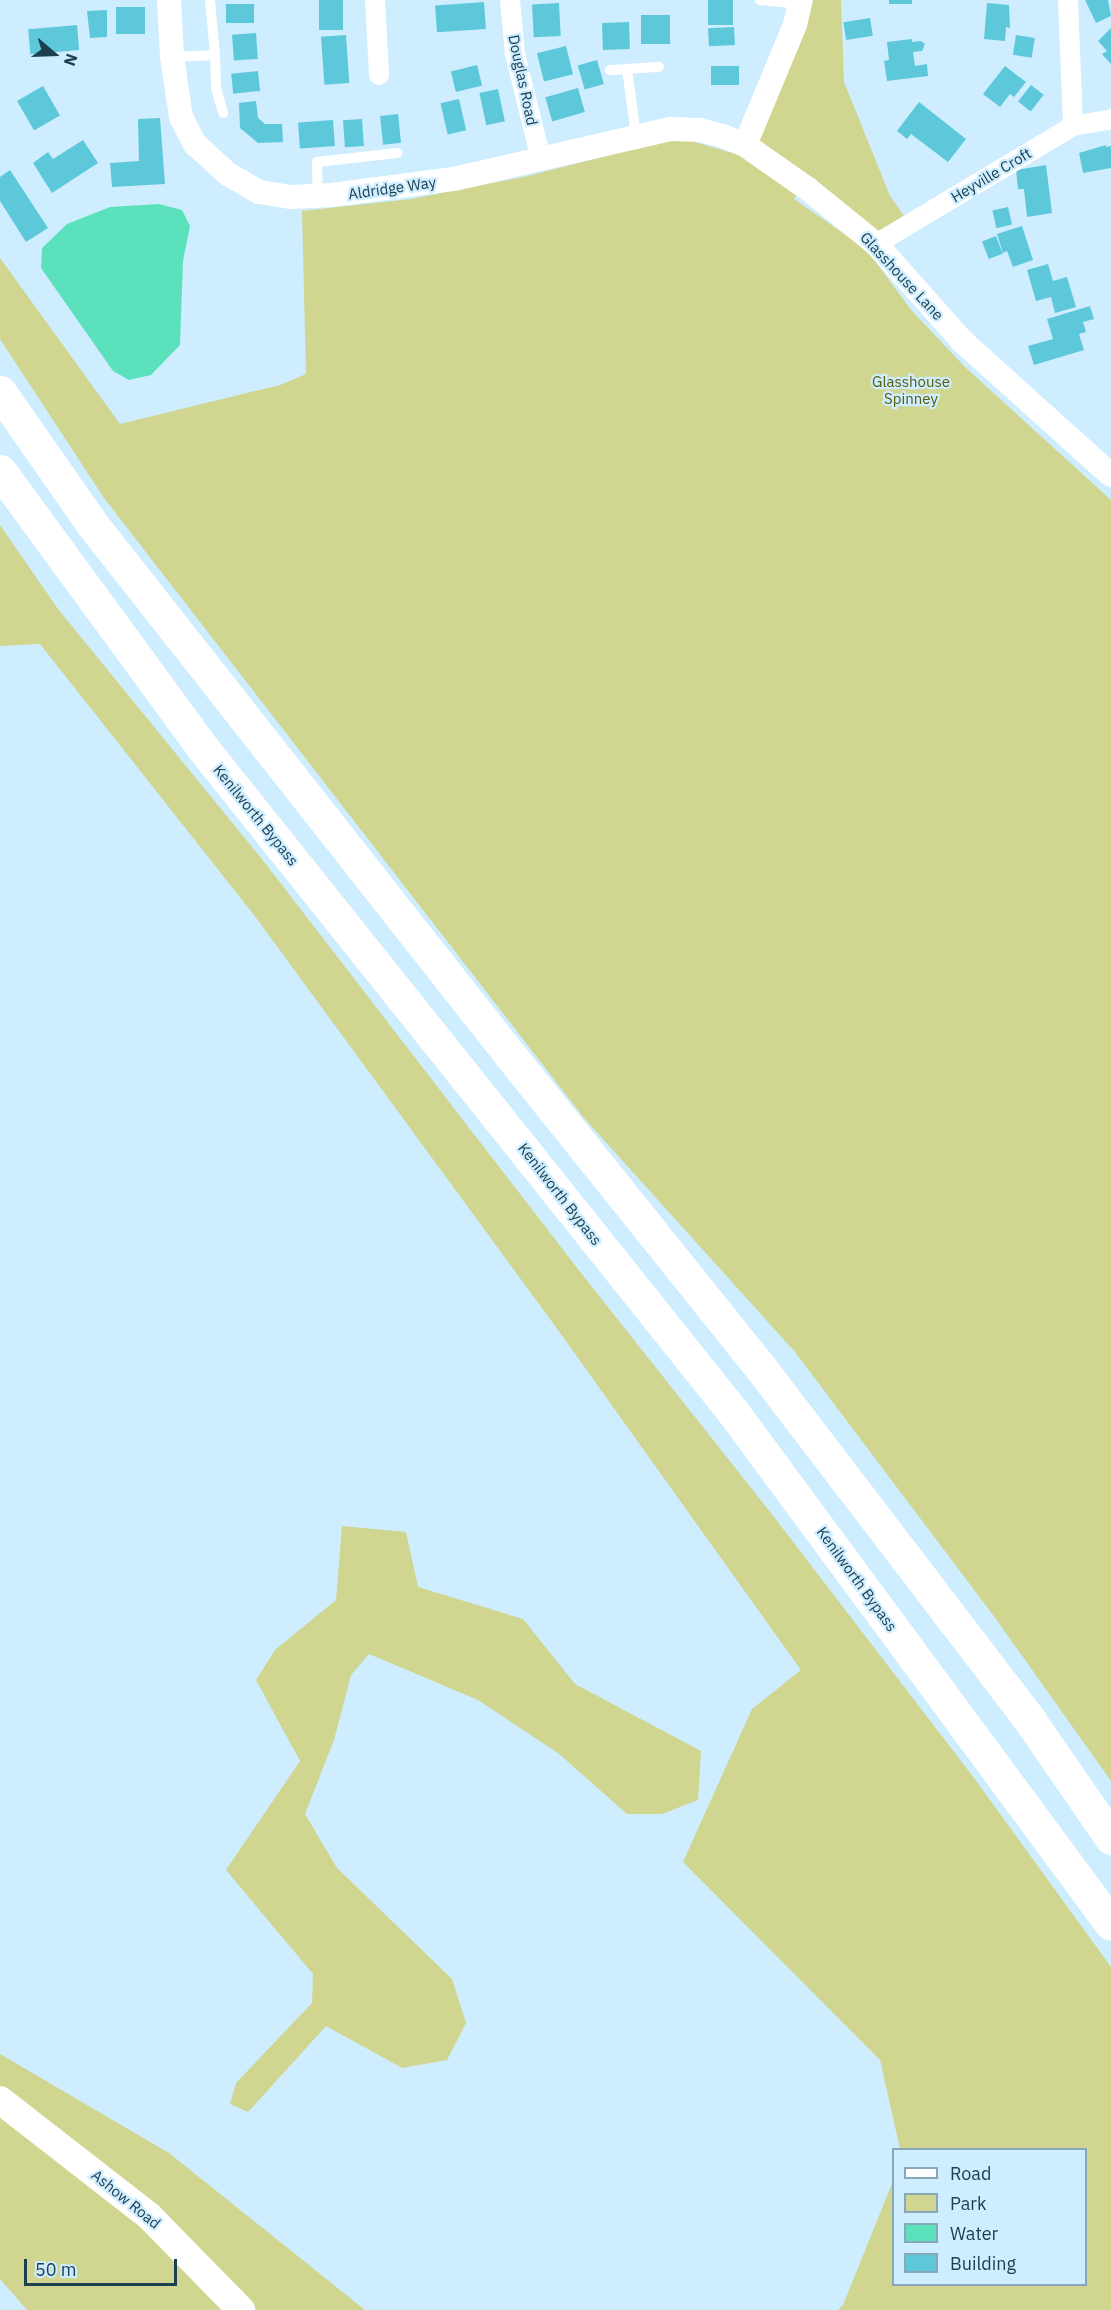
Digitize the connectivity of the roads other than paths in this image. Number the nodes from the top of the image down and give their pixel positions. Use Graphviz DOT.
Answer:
graph roads {
  1 [pos="169,0"];
  2 [pos="210,0"];
  3 [pos="375,0"];
  4 [pos="510,0"];
  5 [pos="760,0"];
  6 [pos="1068,0"];
  7 [pos="801,2"];
  8 [pos="215,55"];
  9 [pos="172,57"];
  10 [pos="659,67"];
  11 [pos="627,69"];
  12 [pos="610,70"];
  13 [pos="379,75"];
  14 [pos="223,113"];
  15 [pos="1111,119"];
  16 [pos="1073,126"];
  17 [pos="636,135"];
  18 [pos="745,145"];
  19 [pos="397,153"];
  20 [pos="541,159"];
  21 [pos="318,196"];
  22 [pos="876,244"];
  23 [pos="0,392"];
  24 [pos="0,471"];
  25 [pos="1111,475"];
  26 [pos="1111,1838"];
  27 [pos="1111,1924"];
  28 [pos="0,2100"];
  29 [pos="240,2310"];
  1 -- 9 [label="street, Aldridge Way"];
  2 -- 8 [label="lane"];
  3 -- 13 [label="street"];
  4 -- 20 [label="street, Douglas Road"];
  5 -- 7 [label="lane"];
  6 -- 16 [label="street"];
  7 -- 18 [label="street"];
  8 -- 9 [label="lane"];
  8 -- 14 [label="lane"];
  9 -- 21 [label="street, Aldridge Way"];
  10 -- 11 [label="lane"];
  11 -- 12 [label="lane"];
  11 -- 17 [label="lane"];
  15 -- 16 [label="street, Heyville Croft"];
  16 -- 22 [label="street, Heyville Croft"];
  17 -- 18 [label="street, Aldridge Way"];
  17 -- 20 [label="street, Aldridge Way"];
  18 -- 22 [label="street, Glasshouse Lane"];
  19 -- 21 [label="lane"];
  20 -- 21 [label="street, Aldridge Way"];
  22 -- 25 [label="street, Glasshouse Lane"];
  23 -- 26 [label="highway"];
  24 -- 27 [label="highway, Kenilworth Bypass"];
  28 -- 29 [label="main road, Ashow Road"];
}
